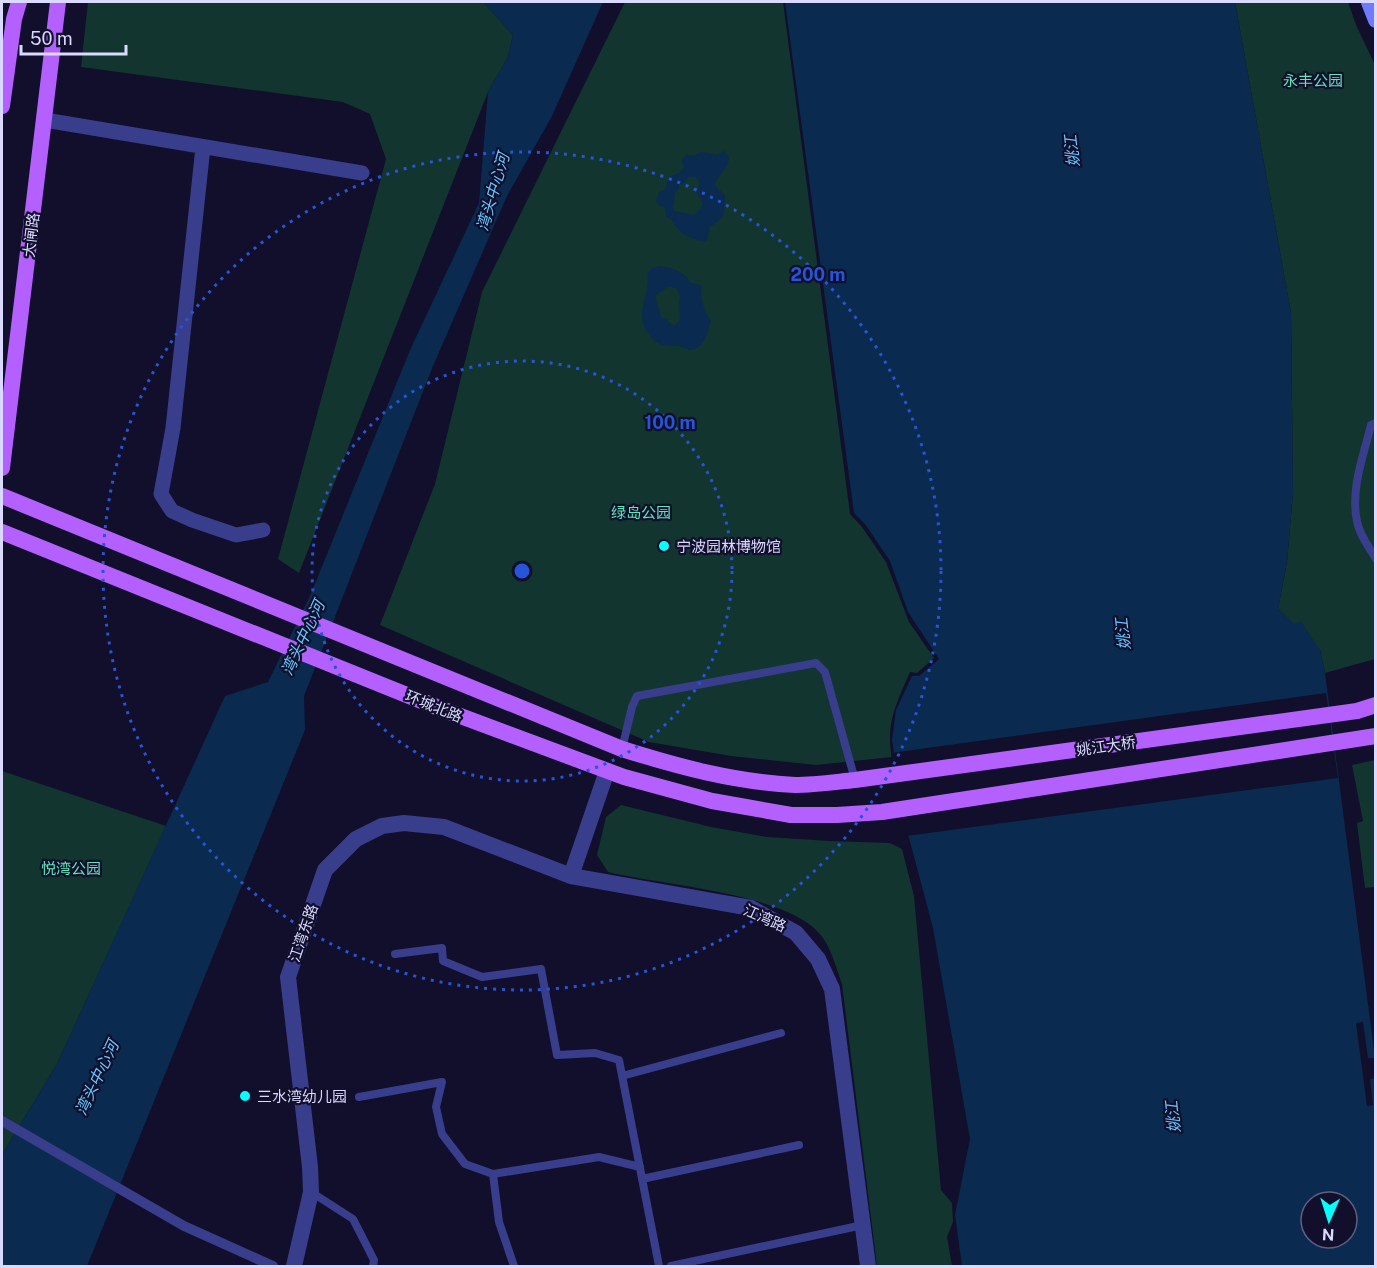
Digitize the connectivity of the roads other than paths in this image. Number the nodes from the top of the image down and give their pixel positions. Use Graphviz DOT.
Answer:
graph roads {
  1 [pos="19,2"];
  2 [pos="58,2"];
  3 [pos="1370,2"];
  4 [pos="8,19"];
  5 [pos="1376,20"];
  6 [pos="2,106"];
  7 [pos="45,120"];
  8 [pos="203,147"];
  9 [pos="362,173"];
  10 [pos="1376,423"];
  11 [pos="2,468"];
  12 [pos="2,496"];
  13 [pos="263,530"];
  14 [pos="2,532"];
  15 [pos="1376,559"];
  16 [pos="1376,705"];
  17 [pos="1373,737"];
  18 [pos="622,749"];
  19 [pos="606,771"];
  20 [pos="855,780"];
  21 [pos="882,812"];
  22 [pos="571,876"];
  23 [pos="395,954"];
  24 [pos="781,1033"];
  25 [pos="622,1076"];
  26 [pos="359,1097"];
  27 [pos="4,1123"];
  28 [pos="799,1145"];
  29 [pos="640,1167"];
  30 [pos="493,1174"];
  31 [pos="642,1179"];
  32 [pos="311,1192"];
  33 [pos="863,1225"];
  34 [pos="716,1257"];
  35 [pos="273,1266"];
  36 [pos="294,1266"];
  37 [pos="373,1266"];
  38 [pos="514,1266"];
  39 [pos="659,1266"];
  40 [pos="671,1266"];
  41 [pos="718,1266"];
  42 [pos="868,1266"];
  1 -- 4 [label="main road"];
  2 -- 7 [label="main road, 大闸路"];
  3 -- 5 [label="main road"];
  4 -- 6 [label="main road"];
  7 -- 8 [label="street"];
  7 -- 11 [label="main road, 大闸路"];
  8 -- 9 [label="street"];
  8 -- 13 [label="street"];
  10 -- 15 [label="lane"];
  12 -- 18 [label="main road, 环城北路"];
  14 -- 19 [label="main road, 环城北路"];
  16 -- 20 [label="main road, 姚江大桥"];
  17 -- 21 [label="main road, 姚江大桥"];
  18 -- 20 [label="main road, 环城北路"];
  18 -- 20 [label="lane"];
  19 -- 21 [label="main road, 环城北路"];
  19 -- 22 [label="street"];
  22 -- 32 [label="street, 江湾东路"];
  22 -- 33 [label="street, 江湾路"];
  23 -- 25 [label="lane"];
  24 -- 25 [label="lane"];
  25 -- 29 [label="lane"];
  26 -- 30 [label="lane"];
  27 -- 35 [label="street"];
  28 -- 31 [label="lane"];
  29 -- 30 [label="lane"];
  29 -- 31 [label="lane"];
  30 -- 38 [label="lane"];
  31 -- 39 [label="lane"];
  32 -- 36 [label="street, 江湾东路"];
  32 -- 37 [label="lane"];
  33 -- 34 [label="lane"];
  33 -- 42 [label="street, 江湾路"];
  34 -- 40 [label="lane"];
  34 -- 41 [label="lane"];
}
